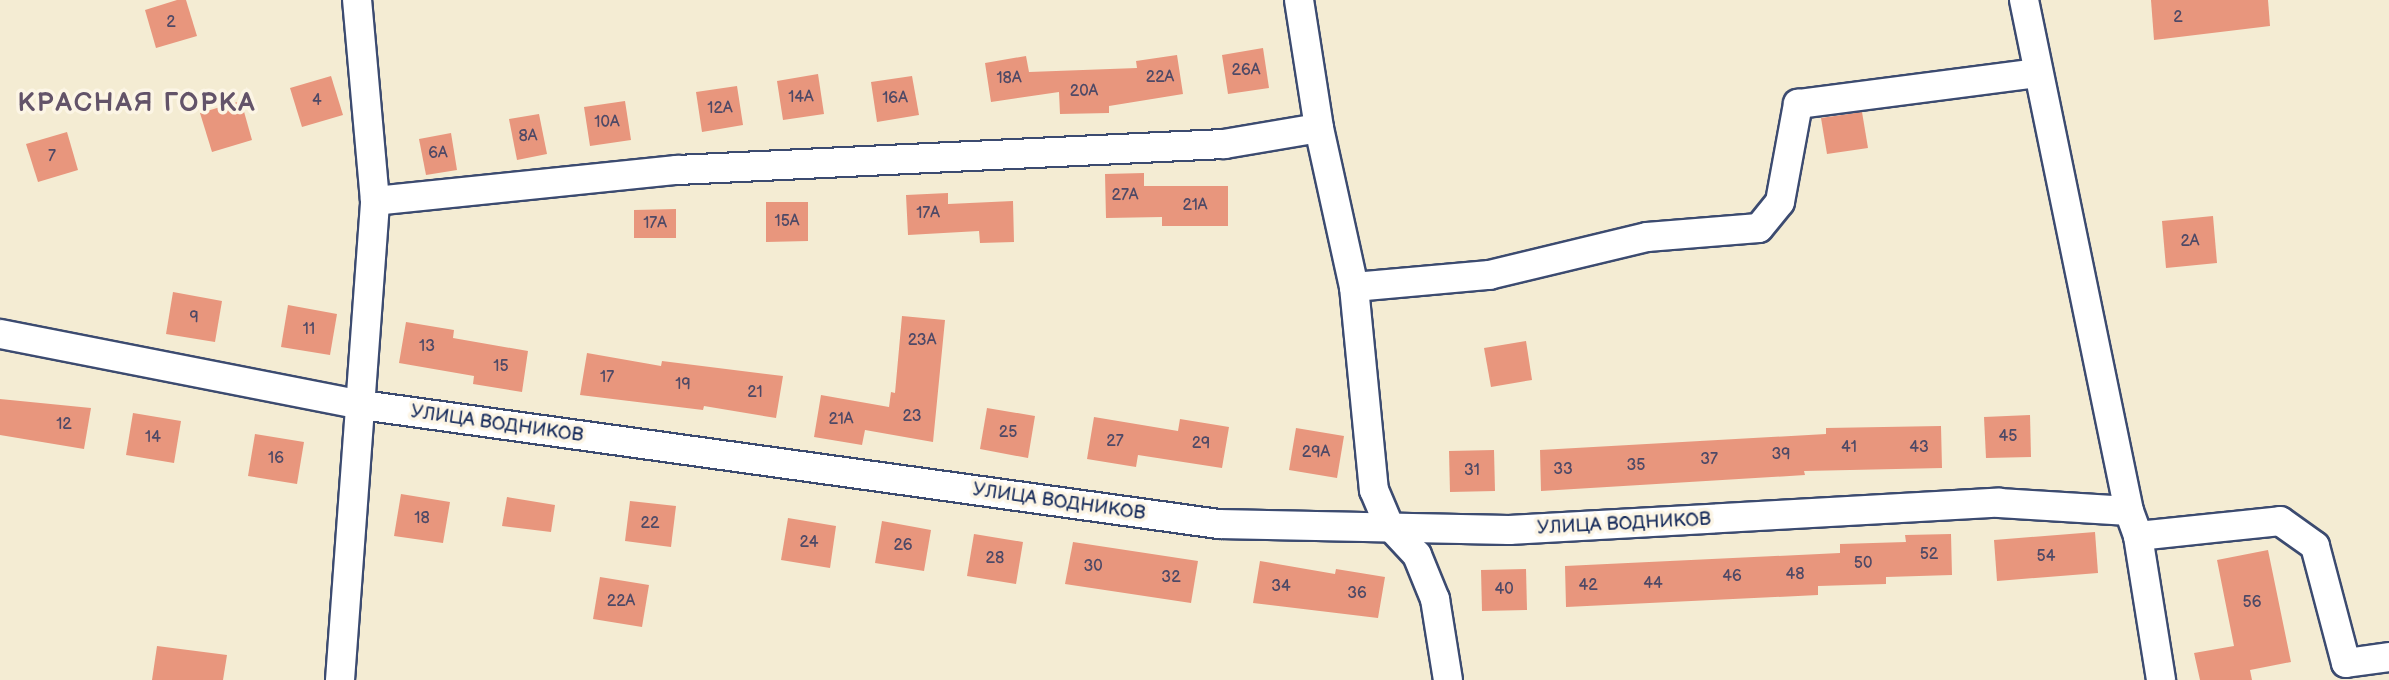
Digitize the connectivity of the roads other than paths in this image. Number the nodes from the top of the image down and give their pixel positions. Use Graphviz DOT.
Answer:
graph roads {
  1 [pos="357,0"];
  2 [pos="1299,0"];
  3 [pos="2024,0"];
  4 [pos="2038,73"];
  5 [pos="1319,128"];
  6 [pos="375,201"];
  7 [pos="1354,287"];
  8 [pos="0,334"];
  9 [pos="362,405"];
  10 [pos="2133,523"];
  11 [pos="1389,525"];
  12 [pos="2389,657"];
  13 [pos="340,680"];
  14 [pos="1448,680"];
  15 [pos="2161,680"];
  1 -- 6 [label="street"];
  2 -- 5 [label="street"];
  3 -- 4 [label="street"];
  4 -- 7 [label="street"];
  4 -- 10 [label="street"];
  5 -- 6 [label="street"];
  5 -- 7 [label="street"];
  6 -- 9 [label="street"];
  7 -- 11 [label="street"];
  8 -- 9 [label="street, УЛИЦА ВОДНИКОВ"];
  9 -- 11 [label="street, УЛИЦА ВОДНИКОВ"];
  9 -- 13 [label="street"];
  10 -- 11 [label="street, УЛИЦА ВОДНИКОВ"];
  10 -- 12 [label="street, УЛИЦА ВОДНИКОВ"];
  10 -- 15 [label="street"];
  11 -- 14 [label="street"];
}
